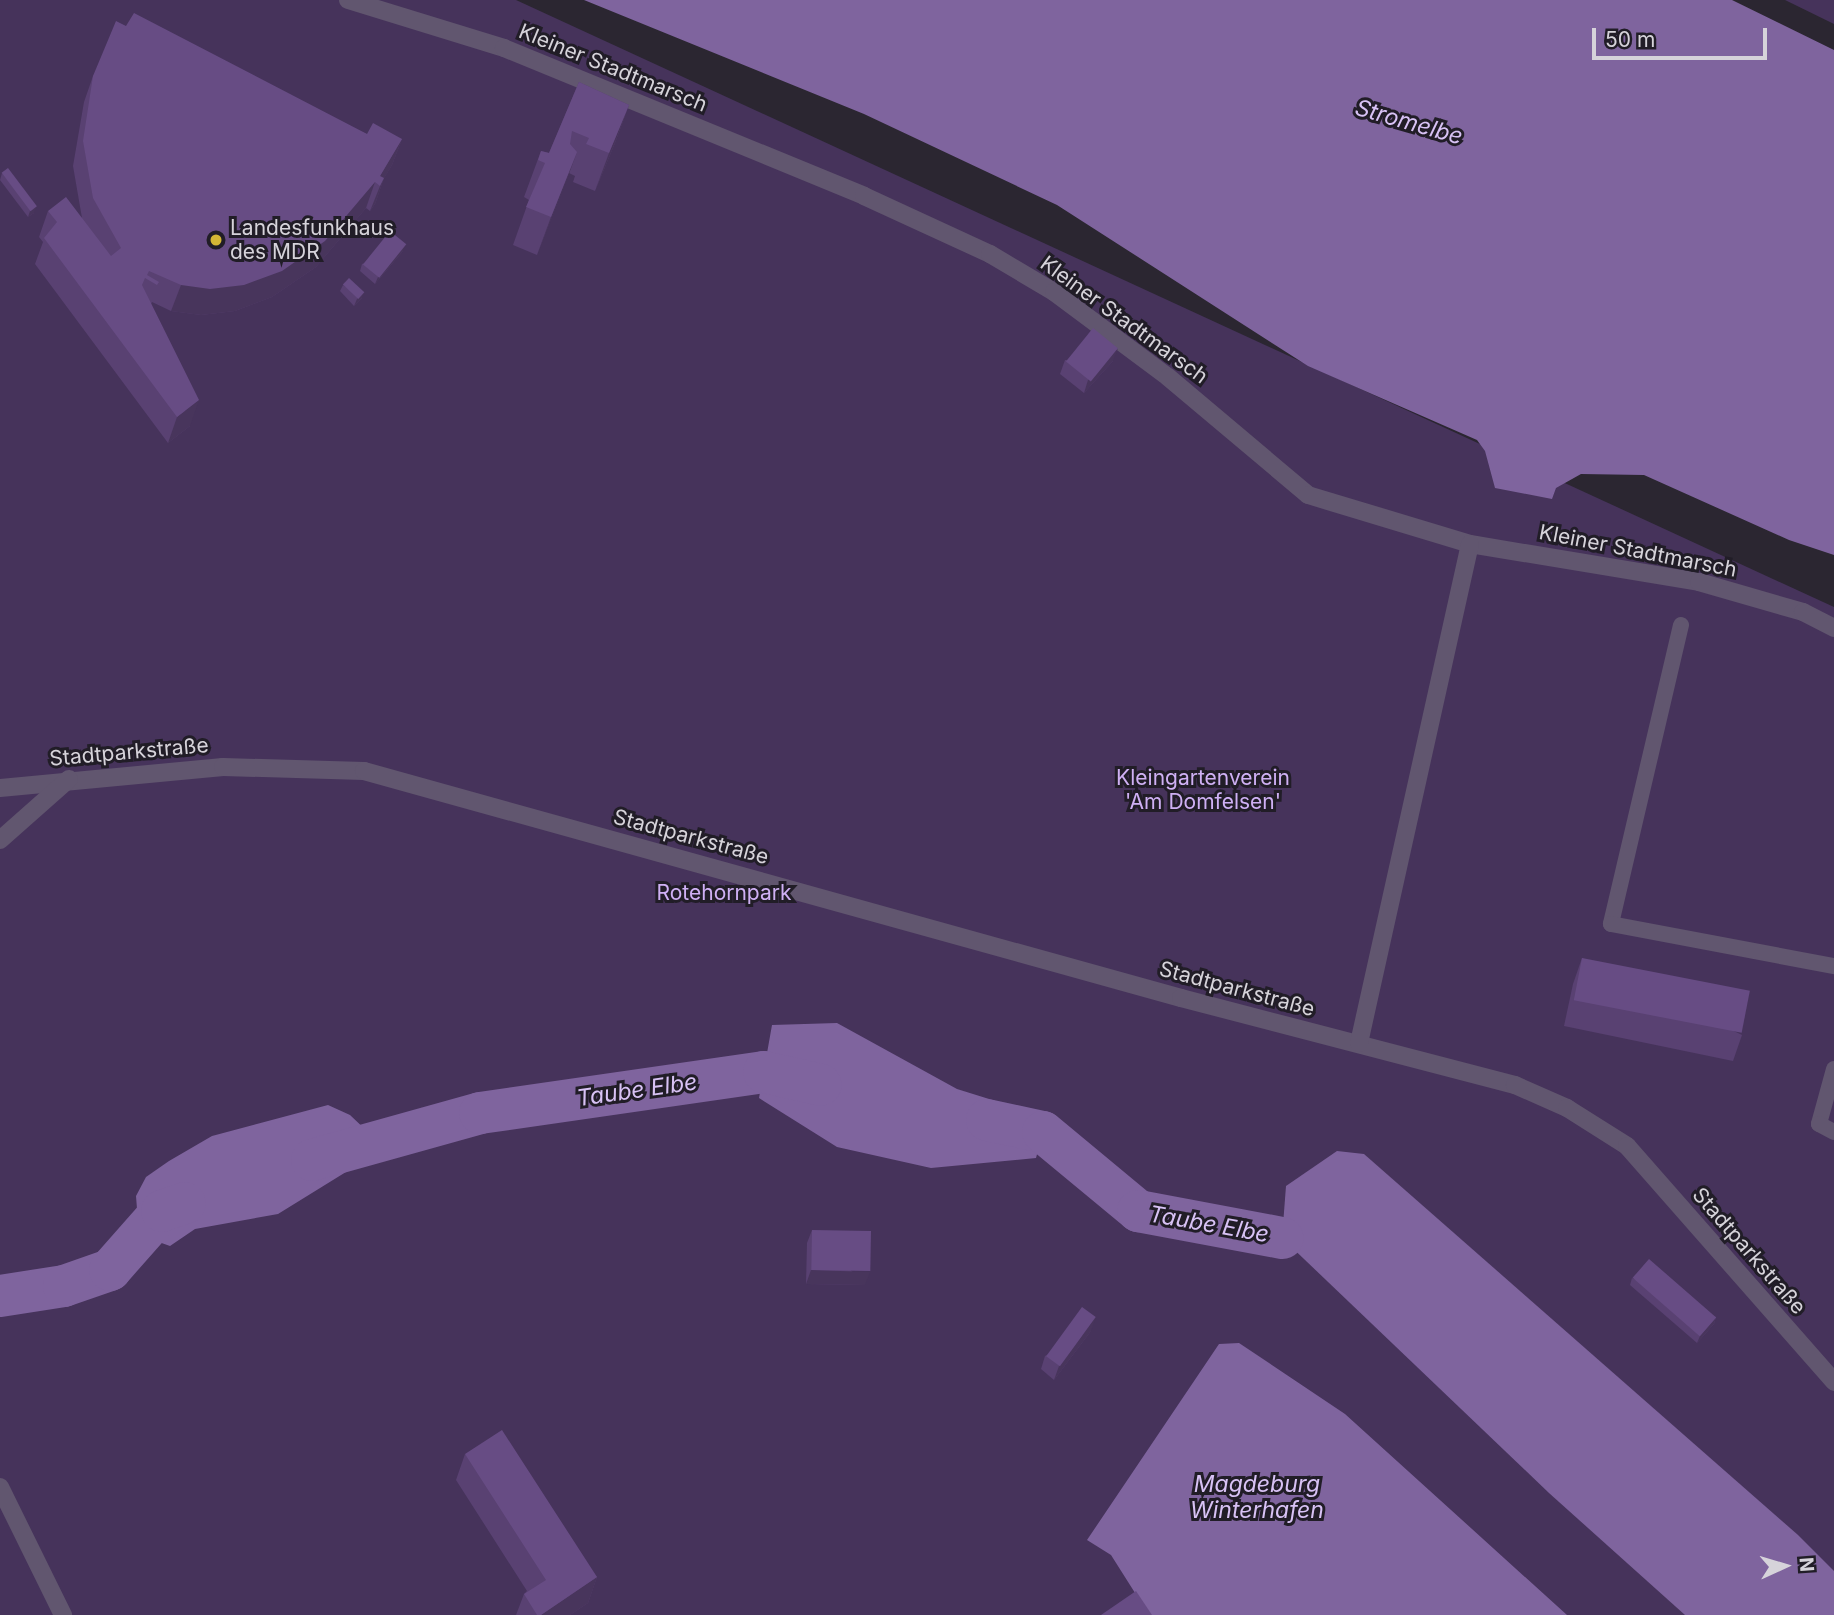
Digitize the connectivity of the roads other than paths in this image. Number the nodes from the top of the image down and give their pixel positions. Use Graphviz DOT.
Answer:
graph roads {
  1 [pos="348,0"];
  2 [pos="1470,544"];
  3 [pos="1681,625"];
  4 [pos="1834,628"];
  5 [pos="69,779"];
  6 [pos="0,788"];
  7 [pos="0,840"];
  8 [pos="1834,966"];
  9 [pos="1359,1043"];
  10 [pos="1834,1069"];
  11 [pos="1834,1132"];
  12 [pos="1834,1382"];
  13 [pos="0,1487"];
  14 [pos="64,1615"];
  1 -- 2 [label="street, Kleiner Stadtmarsch"];
  2 -- 4 [label="street, Kleiner Stadtmarsch"];
  2 -- 9 [label="street"];
  3 -- 8 [label="street"];
  5 -- 6 [label="street, Stadtparkstraße"];
  5 -- 7 [label="street"];
  5 -- 9 [label="street, Stadtparkstraße"];
  9 -- 12 [label="street, Stadtparkstraße"];
  10 -- 11 [label="street"];
  13 -- 14 [label="street"];
}
